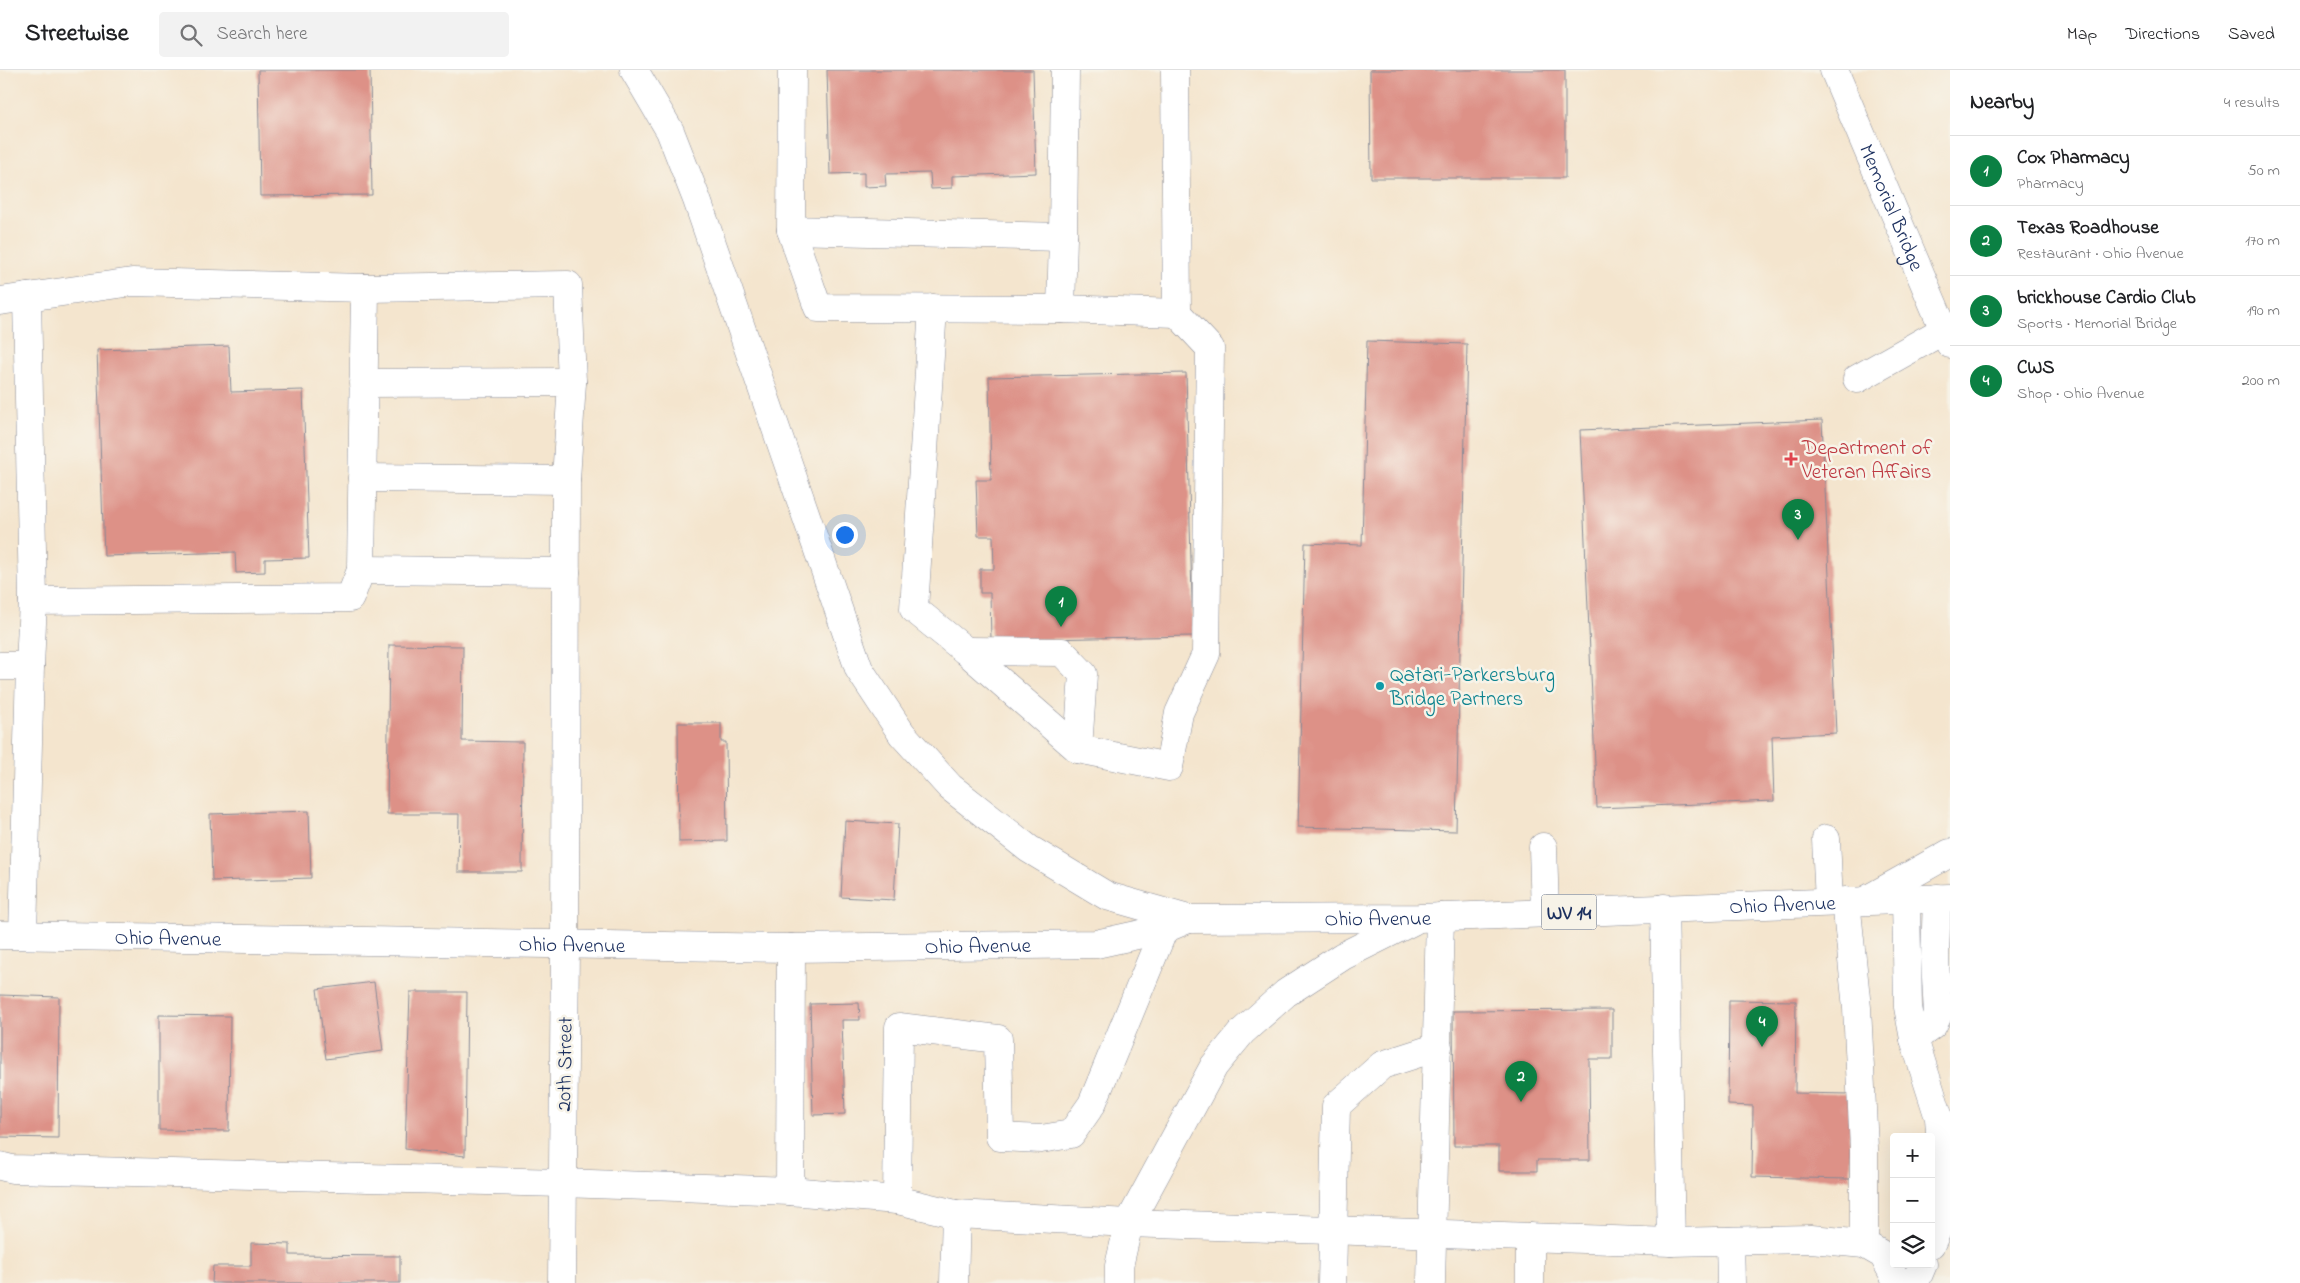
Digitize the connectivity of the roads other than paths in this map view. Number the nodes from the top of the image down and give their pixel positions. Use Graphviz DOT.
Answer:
graph roads {
  1 [pos="634,70"];
  2 [pos="792,70"];
  3 [pos="1064,70"];
  4 [pos="1175,70"];
  5 [pos="1834,70"];
  6 [pos="790,230"];
  7 [pos="1063,237"];
  8 [pos="365,288"];
  9 [pos="27,297"];
  10 [pos="0,300"];
  11 [pos="933,308"];
  12 [pos="1061,309"];
  13 [pos="1177,312"];
  14 [pos="1947,337"];
  15 [pos="1857,379"];
  16 [pos="572,382"];
  17 [pos="363,383"];
  18 [pos="362,478"];
  19 [pos="566,480"];
  20 [pos="361,570"];
  21 [pos="566,572"];
  22 [pos="33,601"];
  23 [pos="966,651"];
  24 [pos="0,666"];
  25 [pos="30,666"];
  26 [pos="1078,750"];
  27 [pos="1826,839"];
  28 [pos="1543,847"];
  29 [pos="1950,853"];
  30 [pos="1943,898"];
  31 [pos="1906,899"];
  32 [pos="1847,901"];
  33 [pos="1664,908"];
  34 [pos="1545,913"];
  35 [pos="1430,917"];
  36 [pos="1176,924"];
  37 [pos="11,935"];
  38 [pos="565,944"];
  39 [pos="792,948"];
  40 [pos="1914,1039"];
  41 [pos="1438,1047"];
  42 [pos="1940,1089"];
  43 [pos="0,1166"];
  44 [pos="562,1183"];
  45 [pos="790,1192"];
  46 [pos="897,1200"];
  47 [pos="956,1214"];
  48 [pos="1129,1223"];
  49 [pos="1334,1230"];
  50 [pos="1433,1234"];
  51 [pos="1935,1235"];
  52 [pos="1530,1237"];
  53 [pos="1730,1241"];
  54 [pos="1670,1242"];
  55 [pos="1864,1244"];
  56 [pos="1921,1268"];
  57 [pos="562,1283"];
  58 [pos="954,1283"];
  59 [pos="1119,1283"];
  60 [pos="1332,1283"];
  61 [pos="1431,1283"];
  62 [pos="1530,1283"];
  63 [pos="1731,1283"];
  64 [pos="1898,1283"];
  65 [pos="1914,1283"];
  1 -- 36 [label="main road, WV 14"];
  2 -- 6 [label="main road"];
  3 -- 7 [label="main road"];
  4 -- 13 [label="main road"];
  5 -- 14 [label="main road, Memorial Bridge"];
  6 -- 7 [label="main road"];
  6 -- 11 [label="main road"];
  7 -- 12 [label="main road"];
  8 -- 9 [label="main road"];
  8 -- 16 [label="main road, 20th Street"];
  8 -- 17 [label="main road"];
  9 -- 10 [label="main road"];
  9 -- 22 [label="main road"];
  11 -- 12 [label="main road"];
  11 -- 23 [label="main road"];
  12 -- 13 [label="main road"];
  13 -- 26 [label="main road"];
  14 -- 15 [label="main road"];
  16 -- 17 [label="main road"];
  16 -- 19 [label="main road, 20th Street"];
  17 -- 18 [label="main road"];
  18 -- 19 [label="main road"];
  18 -- 20 [label="main road"];
  19 -- 21 [label="main road, 20th Street"];
  20 -- 21 [label="main road"];
  20 -- 22 [label="main road"];
  21 -- 38 [label="main road, 20th Street"];
  22 -- 25 [label="main road"];
  23 -- 26 [label="main road"];
  23 -- 26 [label="main road"];
  24 -- 25 [label="main road"];
  25 -- 37 [label="main road"];
  27 -- 32 [label="main road"];
  28 -- 34 [label="main road"];
  29 -- 32 [label="main road"];
  30 -- 31 [label="main road, Ohio Avenue / WV 14"];
  30 -- 40 [label="main road"];
  31 -- 32 [label="main road, Ohio Avenue / WV 14"];
  31 -- 40 [label="main road"];
  32 -- 33 [label="main road, Ohio Avenue / WV 14"];
  32 -- 55 [label="main road"];
  33 -- 34 [label="main road, Ohio Avenue / WV 14"];
  33 -- 54 [label="main road"];
  34 -- 35 [label="main road, Ohio Avenue / WV 14"];
  35 -- 36 [label="main road, Ohio Avenue / WV 14"];
  35 -- 41 [label="main road"];
  35 -- 48 [label="main road"];
  36 -- 39 [label="main road, Ohio Avenue"];
  36 -- 46 [label="main road"];
  37 -- 38 [label="main road, Ohio Avenue"];
  38 -- 39 [label="main road, Ohio Avenue"];
  38 -- 44 [label="main road, 20th Street"];
  39 -- 45 [label="main road"];
  40 -- 42 [label="main road"];
  41 -- 49 [label="main road"];
  41 -- 50 [label="main road"];
  42 -- 51 [label="main road"];
  43 -- 44 [label="main road"];
  44 -- 45 [label="main road"];
  44 -- 57 [label="main road, 20th Street"];
  45 -- 46 [label="main road"];
  46 -- 47 [label="main road"];
  47 -- 48 [label="main road"];
  47 -- 58 [label="main road"];
  48 -- 49 [label="main road"];
  48 -- 59 [label="main road"];
  49 -- 50 [label="main road"];
  49 -- 60 [label="main road"];
  50 -- 52 [label="main road"];
  50 -- 61 [label="main road"];
  52 -- 54 [label="main road"];
  52 -- 62 [label="main road"];
  53 -- 54 [label="main road"];
  53 -- 55 [label="main road"];
  53 -- 63 [label="main road"];
  55 -- 64 [label="main road"];
  56 -- 65 [label="main road"];
}
